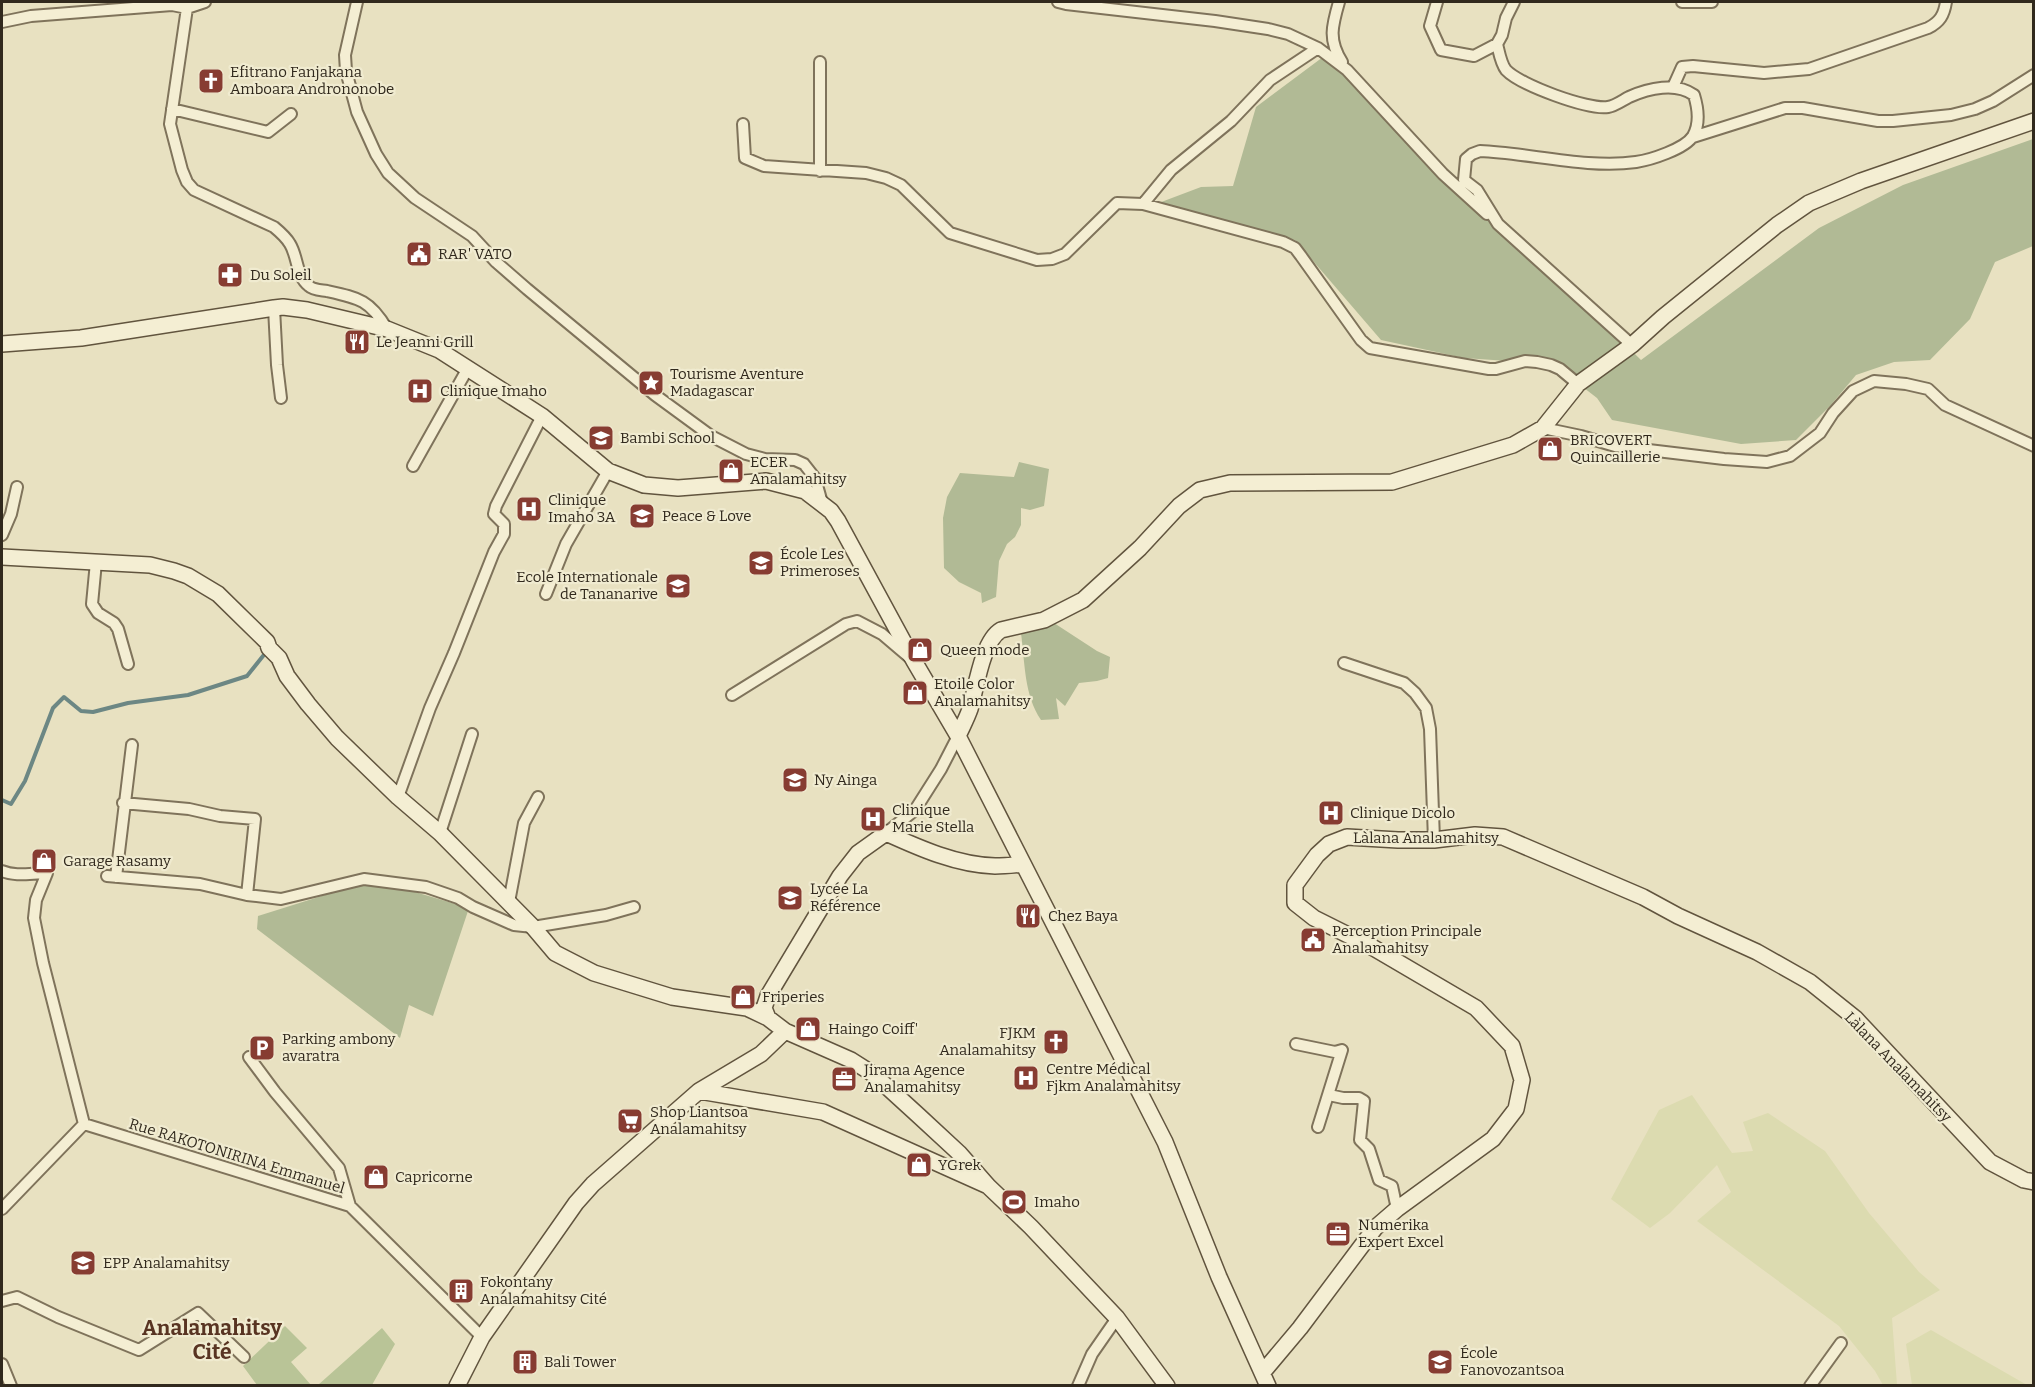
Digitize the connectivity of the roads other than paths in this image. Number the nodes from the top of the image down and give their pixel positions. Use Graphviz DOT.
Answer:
graph roads {
  1 [pos="205,2"];
  2 [pos="357,2"];
  3 [pos="1058,2"];
  4 [pos="1150,2"];
  5 [pos="1338,2"];
  6 [pos="1437,2"];
  7 [pos="1514,2"];
  8 [pos="1682,2"];
  9 [pos="1713,2"];
  10 [pos="1946,2"];
  11 [pos="121,6"];
  12 [pos="187,8"];
  13 [pos="1155,15"];
  14 [pos="2,22"];
  15 [pos="1497,44"];
  16 [pos="1318,48"];
  17 [pos="820,62"];
  18 [pos="1347,70"];
  19 [pos="2034,75"];
  20 [pos="1673,87"];
  21 [pos="172,109"];
  22 [pos="291,114"];
  23 [pos="2034,121"];
  24 [pos="743,124"];
  25 [pos="1693,137"];
  26 [pos="820,171"];
  27 [pos="1143,204"];
  28 [pos="1498,224"];
  29 [pos="274,308"];
  30 [pos="387,329"];
  31 [pos="2,344"];
  32 [pos="1632,345"];
  33 [pos="468,368"];
  34 [pos="1578,384"];
  35 [pos="281,398"];
  36 [pos="542,416"];
  37 [pos="1543,428"];
  38 [pos="2034,446"];
  39 [pos="413,466"];
  40 [pos="608,471"];
  41 [pos="17,487"];
  42 [pos="822,503"];
  43 [pos="2,535"];
  44 [pos="2,556"];
  45 [pos="96,562"];
  46 [pos="546,594"];
  47 [pos="914,661"];
  48 [pos="1344,663"];
  49 [pos="128,664"];
  50 [pos="732,695"];
  51 [pos="472,734"];
  52 [pos="958,736"];
  53 [pos="132,745"];
  54 [pos="398,797"];
  55 [pos="538,797"];
  56 [pos="123,803"];
  57 [pos="440,833"];
  58 [pos="886,833"];
  59 [pos="1434,840"];
  60 [pos="1023,864"];
  61 [pos="2,871"];
  62 [pos="247,895"];
  63 [pos="509,902"];
  64 [pos="634,907"];
  65 [pos="533,927"];
  66 [pos="768,1018"];
  67 [pos="785,1031"];
  68 [pos="1296,1044"];
  69 [pos="249,1057"];
  70 [pos="699,1091"];
  71 [pos="1329,1095"];
  72 [pos="84,1124"];
  73 [pos="1318,1127"];
  74 [pos="2034,1182"];
  75 [pos="988,1186"];
  76 [pos="350,1206"];
  77 [pos="2,1209"];
  78 [pos="1397,1209"];
  79 [pos="2,1301"];
  80 [pos="1116,1318"];
  81 [pos="482,1337"];
  82 [pos="1841,1343"];
  83 [pos="244,1357"];
  84 [pos="2,1364"];
  85 [pos="1265,1379"];
  86 [pos="11,1386"];
  87 [pos="457,1386"];
  88 [pos="1078,1386"];
  89 [pos="1167,1386"];
  90 [pos="1810,1386"];
  1 -- 12 [label="street"];
  2 -- 42 [label="street"];
  3 -- 13 [label="street"];
  4 -- 13 [label="street"];
  5 -- 18 [label="street"];
  6 -- 15 [label="street"];
  7 -- 15 [label="street"];
  8 -- 9 [label="street"];
  10 -- 20 [label="street"];
  11 -- 12 [label="street"];
  11 -- 14 [label="street"];
  12 -- 21 [label="street"];
  13 -- 16 [label="street"];
  15 -- 20 [label="street"];
  16 -- 18 [label="street"];
  16 -- 27 [label="street"];
  17 -- 26 [label="street"];
  18 -- 28 [label="street"];
  19 -- 25 [label="street"];
  20 -- 25 [label="street"];
  21 -- 22 [label="street"];
  21 -- 30 [label="street"];
  23 -- 32 [label="main road"];
  24 -- 26 [label="street"];
  25 -- 28 [label="street"];
  26 -- 27 [label="street"];
  27 -- 34 [label="street"];
  28 -- 32 [label="street"];
  29 -- 30 [label="main road"];
  29 -- 31 [label="main road"];
  29 -- 35 [label="street"];
  30 -- 33 [label="main road"];
  32 -- 34 [label="main road"];
  33 -- 36 [label="main road"];
  33 -- 39 [label="street"];
  34 -- 37 [label="main road"];
  36 -- 40 [label="main road"];
  36 -- 54 [label="street"];
  37 -- 38 [label="street"];
  37 -- 52 [label="main road"];
  40 -- 42 [label="main road"];
  40 -- 46 [label="street"];
  41 -- 43 [label="street"];
  42 -- 47 [label="main road"];
  44 -- 45 [label="main road"];
  45 -- 49 [label="street"];
  45 -- 54 [label="main road"];
  47 -- 50 [label="street"];
  47 -- 52 [label="main road"];
  48 -- 59 [label="street"];
  51 -- 57 [label="street"];
  52 -- 58 [label="street"];
  52 -- 60 [label="main road"];
  53 -- 56 [label="street"];
  54 -- 57 [label="main road"];
  55 -- 63 [label="street"];
  56 -- 62 [label="street"];
  56 -- 62 [label="street"];
  57 -- 63 [label="main road"];
  58 -- 60 [label="main road"];
  58 -- 66 [label="main road"];
  59 -- 74 [label="main road, Làlana Analamahitsy"];
  59 -- 78 [label="main road, Làlana Analamahitsy"];
  60 -- 85 [label="main road"];
  61 -- 72 [label="street"];
  62 -- 65 [label="street"];
  63 -- 65 [label="main road"];
  64 -- 65 [label="street"];
  65 -- 66 [label="main road"];
  66 -- 67 [label="main road"];
  67 -- 70 [label="main road"];
  67 -- 75 [label="main road"];
  68 -- 71 [label="street"];
  69 -- 76 [label="street"];
  70 -- 75 [label="main road"];
  70 -- 81 [label="main road"];
  71 -- 73 [label="street"];
  71 -- 78 [label="street"];
  72 -- 76 [label="street, Rue RAKOTONIRINA Emmanuel"];
  72 -- 77 [label="street"];
  75 -- 80 [label="main road"];
  76 -- 81 [label="street, Rue RAKOTONIRINA Emmanuel"];
  78 -- 85 [label="main road, Làlana Analamahitsy"];
  79 -- 83 [label="street"];
  80 -- 88 [label="street"];
  80 -- 89 [label="main road"];
  81 -- 87 [label="main road"];
  82 -- 90 [label="street"];
  84 -- 86 [label="street"];
}
